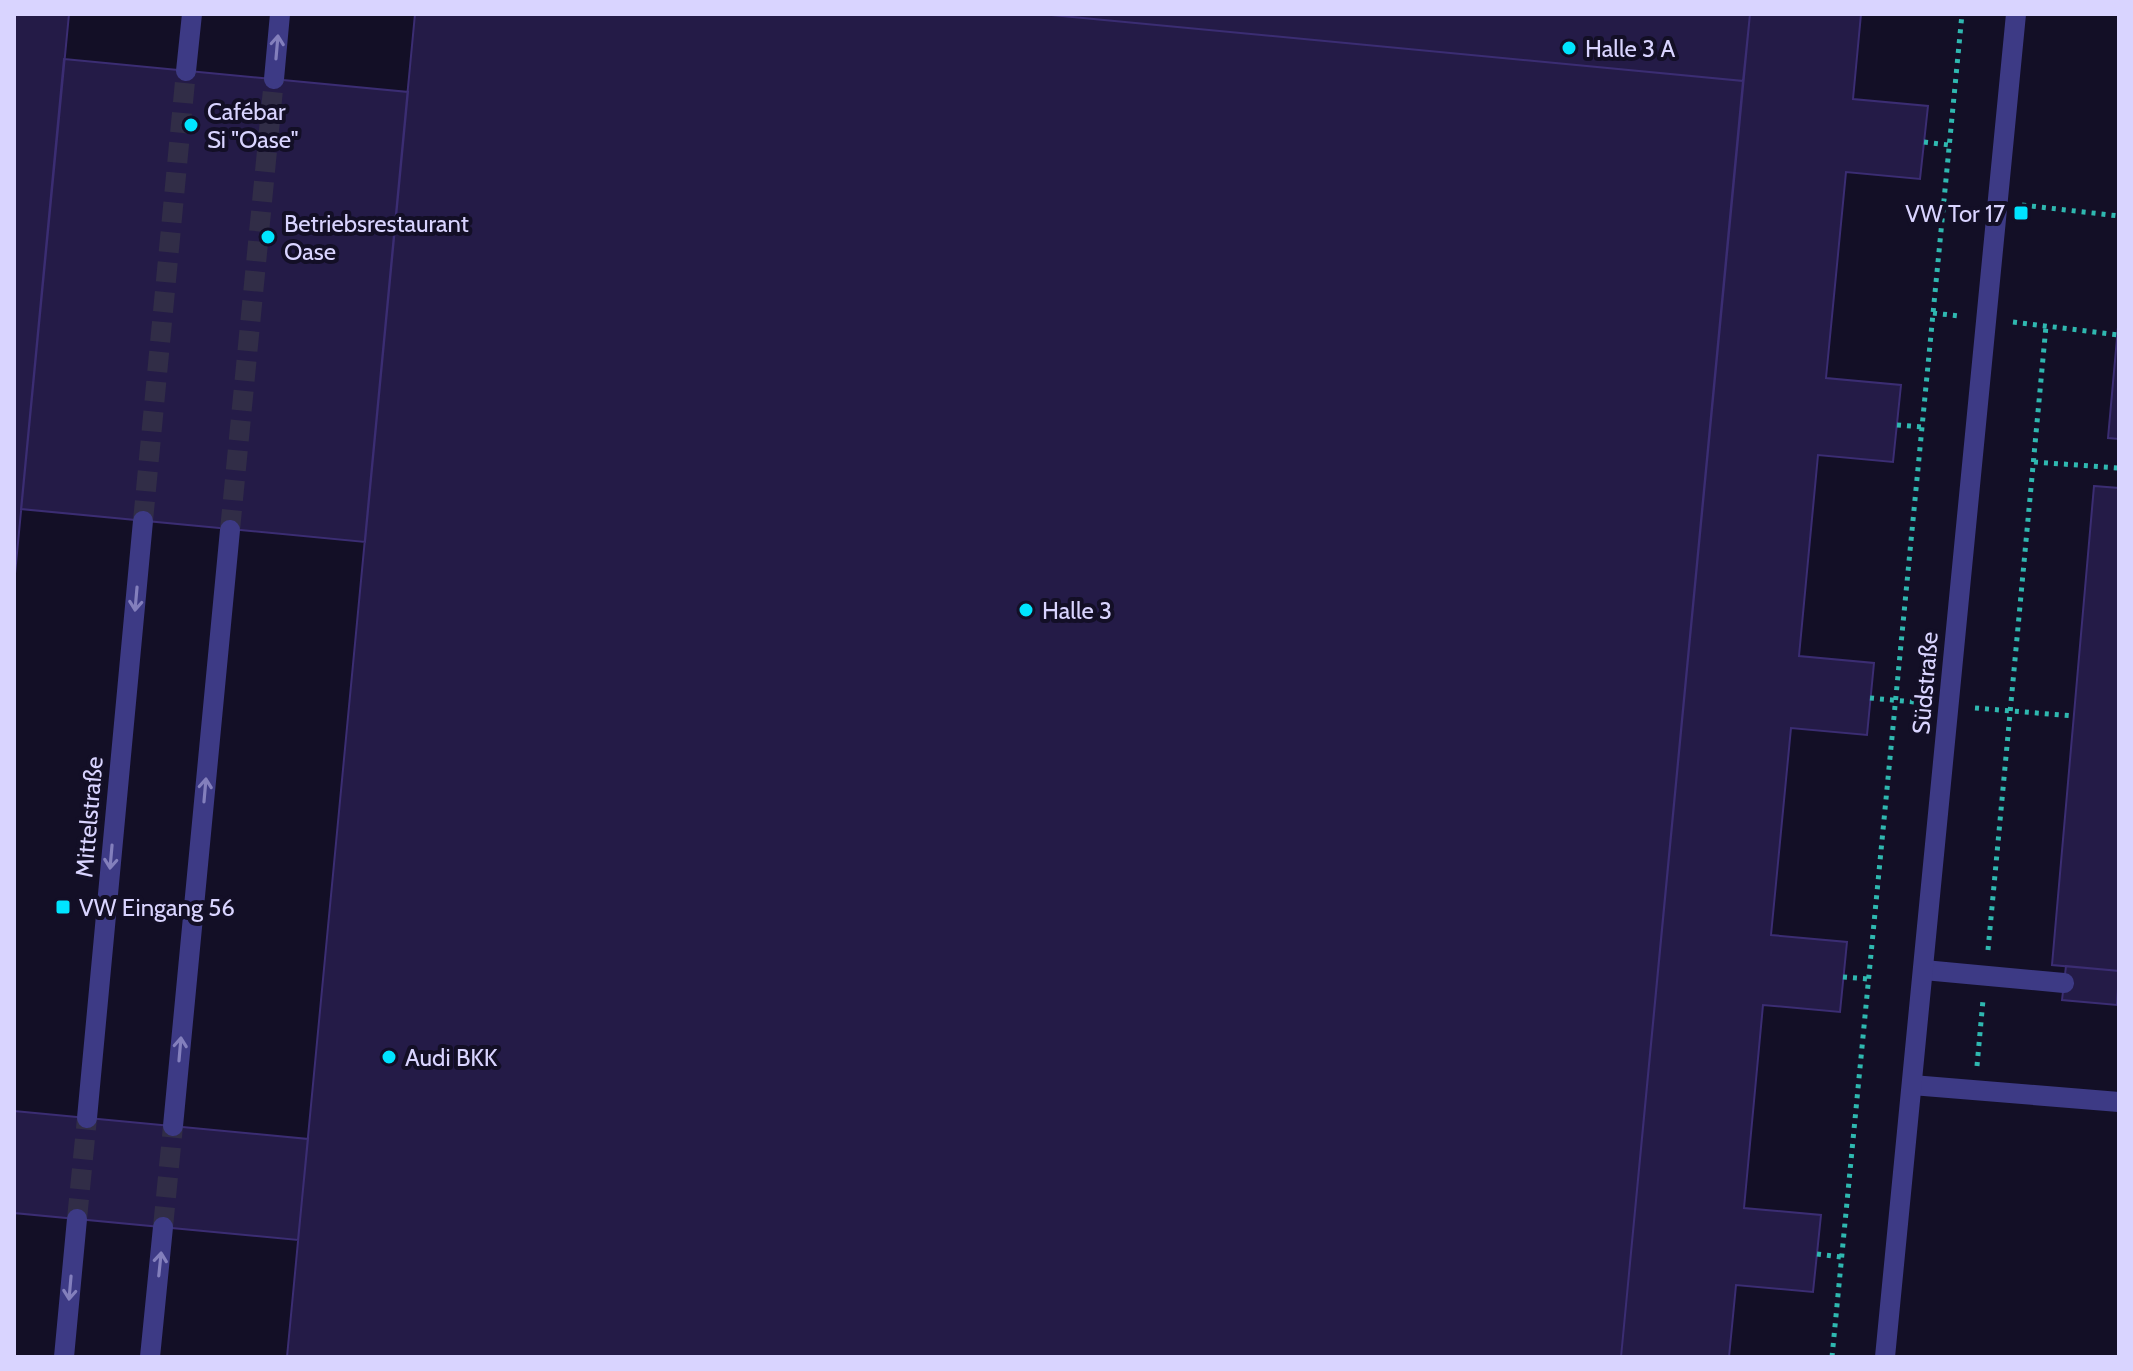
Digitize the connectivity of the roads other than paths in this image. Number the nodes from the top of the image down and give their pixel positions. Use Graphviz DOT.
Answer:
graph roads {
  1 [pos="192,14"];
  2 [pos="280,14"];
  3 [pos="2016,14"];
  4 [pos="186,71"];
  5 [pos="274,79"];
  6 [pos="143,521"];
  7 [pos="230,530"];
  8 [pos="1924,970"];
  9 [pos="2064,983"];
  10 [pos="1912,1085"];
  11 [pos="2119,1102"];
  12 [pos="87,1118"];
  13 [pos="173,1126"];
  14 [pos="77,1219"];
  15 [pos="163,1227"];
  16 [pos="64,1357"];
  17 [pos="150,1357"];
  18 [pos="1885,1357"];
  1 -- 4 [label="street"];
  5 -- 2 [label="street, one-way"];
  3 -- 8 [label="street, Südstraße"];
  6 -- 12 [label="street, Mittelstraße, one-way"];
  13 -- 7 [label="street, one-way"];
  8 -- 9 [label="street"];
  8 -- 10 [label="street, Südstraße"];
  10 -- 11 [label="street"];
  10 -- 18 [label="street, Südstraße"];
  14 -- 16 [label="street, one-way"];
  17 -- 15 [label="street, one-way"];
}
